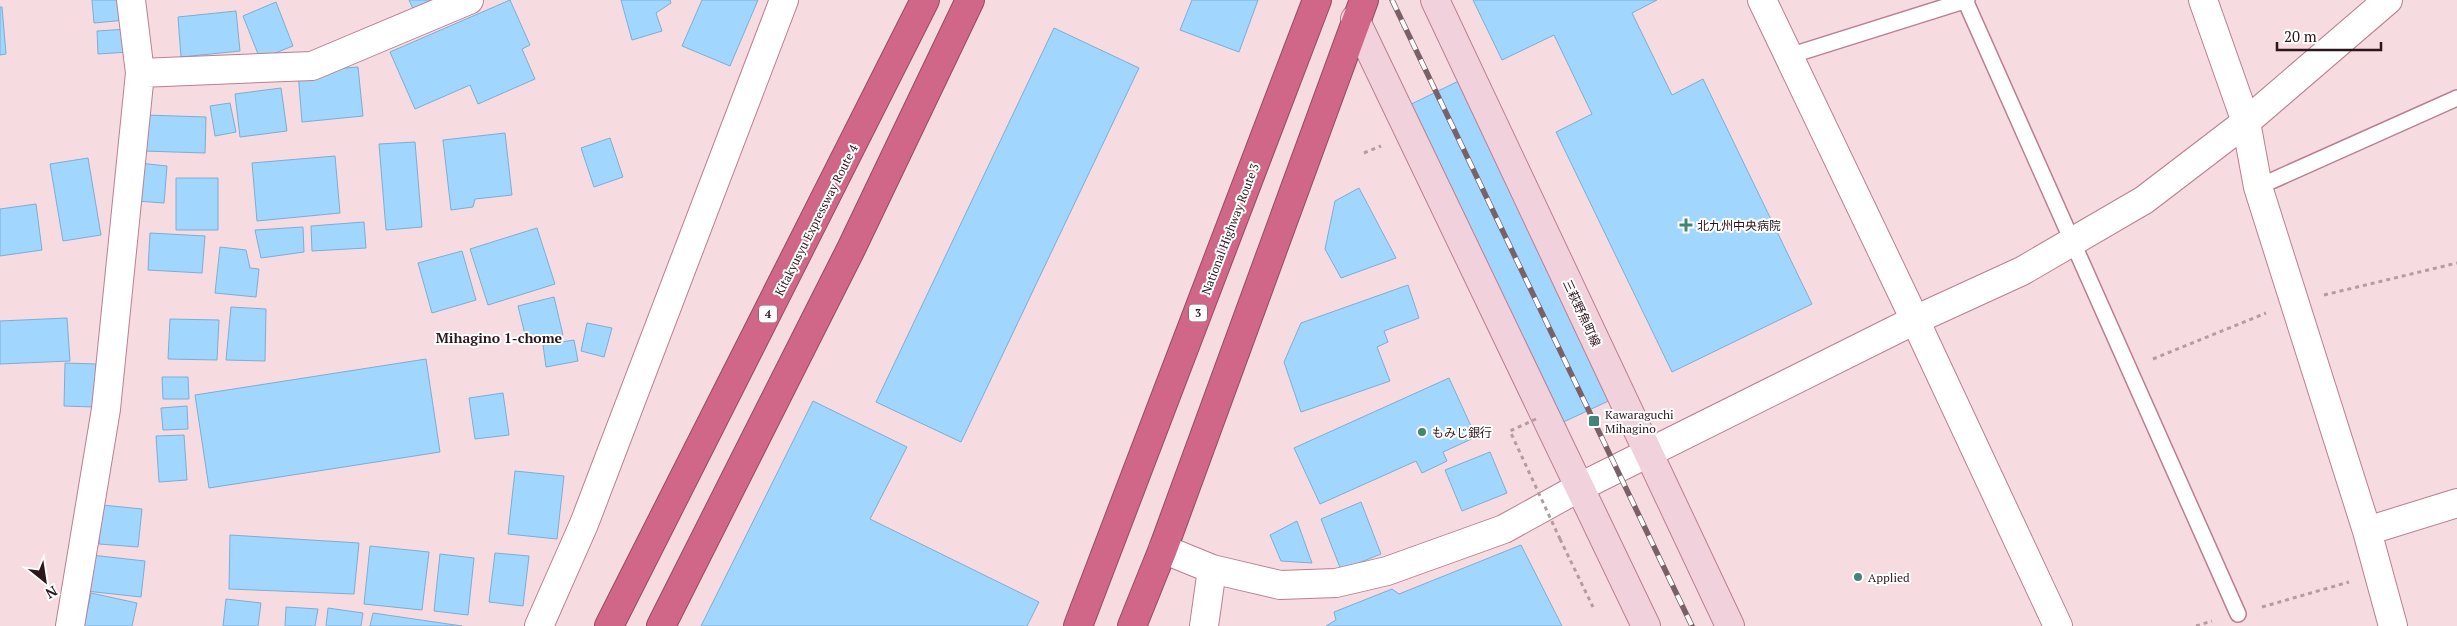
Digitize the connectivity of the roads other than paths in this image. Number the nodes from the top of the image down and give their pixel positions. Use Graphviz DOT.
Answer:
graph roads {
  1 [pos="131,0"];
  2 [pos="469,0"];
  3 [pos="784,0"];
  4 [pos="925,0"];
  5 [pos="970,0"];
  6 [pos="1316,0"];
  7 [pos="1435,0"];
  8 [pos="1762,0"];
  9 [pos="1966,0"];
  10 [pos="2203,0"];
  11 [pos="2388,0"];
  12 [pos="1355,6"];
  13 [pos="1789,56"];
  14 [pos="140,73"];
  15 [pos="2457,98"];
  16 [pos="2246,122"];
  17 [pos="2258,187"];
  18 [pos="2073,242"];
  19 [pos="1915,320"];
  20 [pos="1648,454"];
  21 [pos="1580,487"];
  22 [pos="2457,503"];
  23 [pos="2367,531"];
  24 [pos="1163,549"];
  25 [pos="1212,570"];
  26 [pos="2238,614"];
  27 [pos="70,626"];
  28 [pos="539,626"];
  29 [pos="609,626"];
  30 [pos="662,626"];
  31 [pos="1078,626"];
  32 [pos="1132,626"];
  33 [pos="1204,626"];
  34 [pos="1646,626"];
  35 [pos="1730,626"];
  36 [pos="2058,626"];
  37 [pos="2393,626"];
  1 -- 14 [label="street"];
  2 -- 14 [label="street"];
  3 -- 28 [label="street"];
  4 -- 29 [label="highway, Kitakyusyu Expressway Route 4 / 4"];
  5 -- 30 [label="highway"];
  6 -- 31 [label="highway, National Highway Route 3 / 3"];
  7 -- 20 [label="main road, 三萩野魚町線"];
  8 -- 13 [label="street"];
  9 -- 13 [label="lane"];
  9 -- 18 [label="lane"];
  10 -- 16 [label="street"];
  11 -- 16 [label="street"];
  12 -- 21 [label="main road"];
  12 -- 24 [label="highway"];
  13 -- 19 [label="street"];
  14 -- 27 [label="street"];
  15 -- 17 [label="lane"];
  16 -- 17 [label="street"];
  16 -- 18 [label="street"];
  17 -- 23 [label="street"];
  18 -- 19 [label="street"];
  18 -- 26 [label="lane"];
  19 -- 20 [label="street"];
  19 -- 36 [label="street"];
  20 -- 21 [label="street"];
  20 -- 35 [label="main road, 三萩野魚町線"];
  21 -- 25 [label="street"];
  21 -- 34 [label="main road"];
  22 -- 23 [label="street"];
  23 -- 37 [label="street"];
  24 -- 25 [label="street"];
  24 -- 32 [label="highway"];
  25 -- 33 [label="street"];
}
